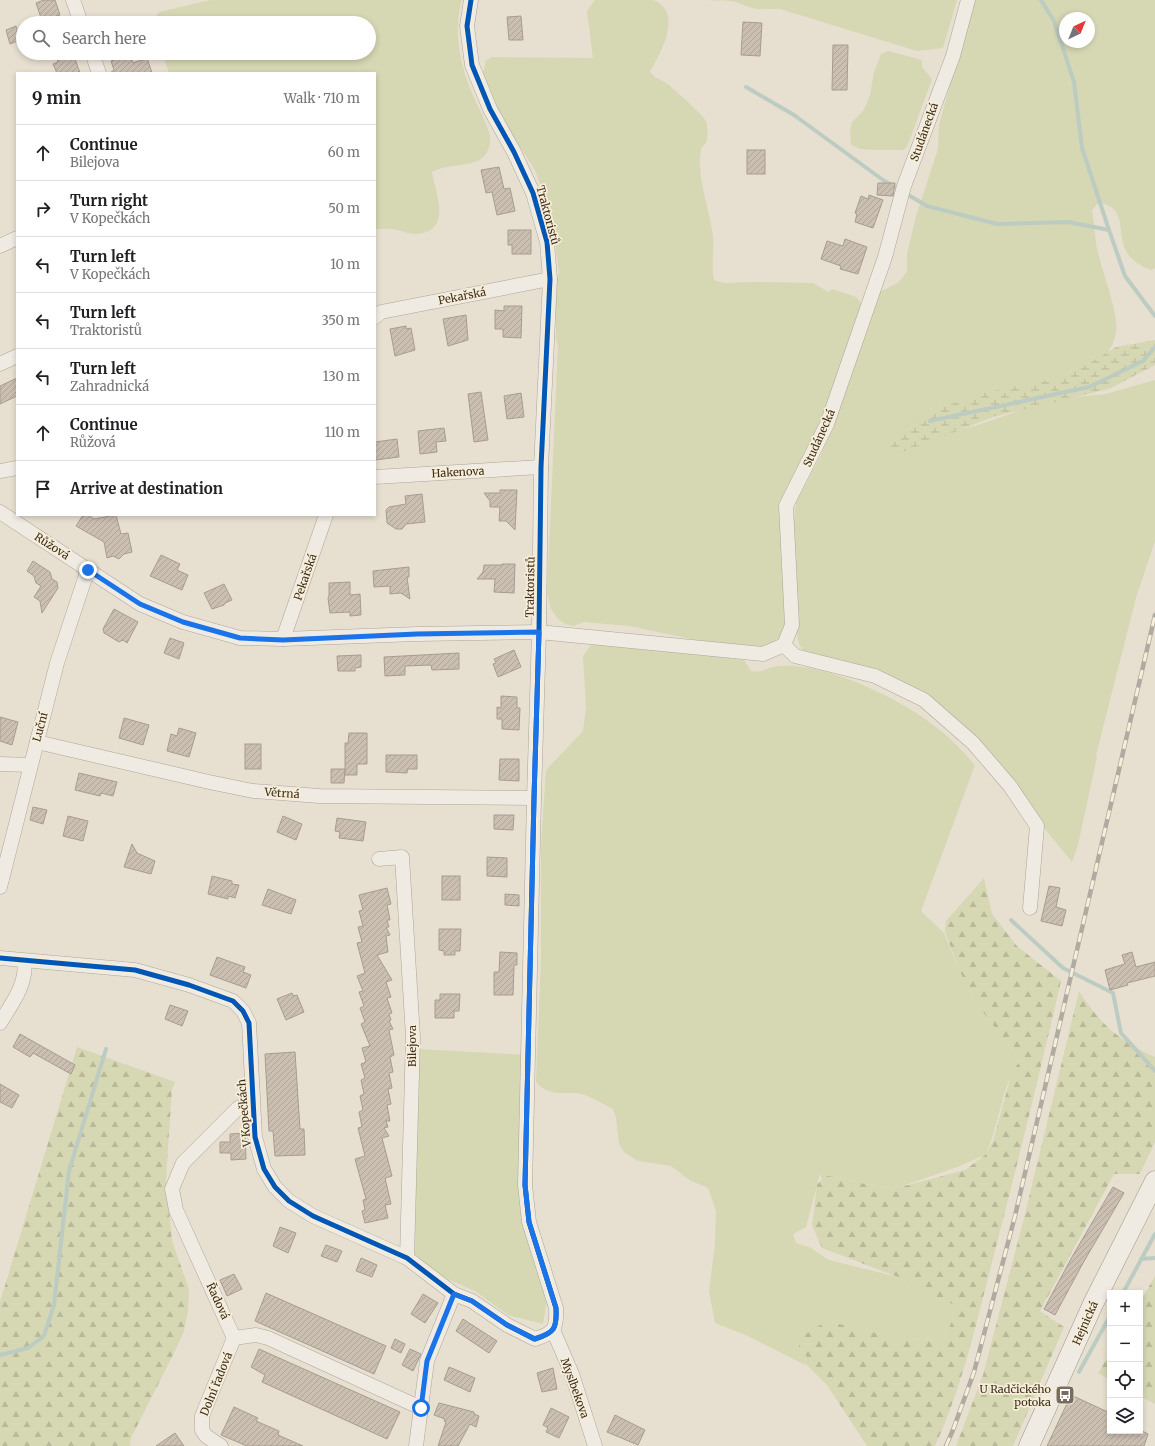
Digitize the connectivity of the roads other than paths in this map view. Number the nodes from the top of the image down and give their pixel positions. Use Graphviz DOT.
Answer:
graph roads {
  1 [pos="73,0"];
  2 [pos="470,0"];
  3 [pos="968,0"];
  4 [pos="79,16"];
  5 [pos="94,60"];
  6 [pos="99,72"];
  7 [pos="16,238"];
  8 [pos="0,246"];
  9 [pos="550,279"];
  10 [pos="376,316"];
  11 [pos="16,356"];
  12 [pos="0,364"];
  13 [pos="541,467"];
  14 [pos="16,468"];
  15 [pos="0,471"];
  16 [pos="376,477"];
  17 [pos="0,512"];
  18 [pos="326,516"];
  19 [pos="88,570"];
  20 [pos="539,632"];
  21 [pos="283,640"];
  22 [pos="784,646"];
  23 [pos="37,742"];
  24 [pos="0,764"];
  25 [pos="30,765"];
  26 [pos="534,798"];
  27 [pos="379,859"];
  28 [pos="0,887"];
  29 [pos="1030,908"];
  30 [pos="0,958"];
  31 [pos="24,961"];
  32 [pos="0,1024"];
  33 [pos="252,1104"];
  34 [pos="1155,1181"];
  35 [pos="407,1258"];
  36 [pos="454,1294"];
  37 [pos="552,1330"];
  38 [pos="234,1338"];
  39 [pos="421,1408"];
  40 [pos="221,1446"];
  41 [pos="416,1446"];
  42 [pos="595,1446"];
  43 [pos="1029,1446"];
  1 -- 4 [label="street"];
  2 -- 9 [label="street, Traktoristů"];
  3 -- 22 [label="street, Studánecká"];
  5 -- 6 [label="street"];
  7 -- 8 [label="street"];
  9 -- 10 [label="street, Pekařská"];
  9 -- 13 [label="street, Traktoristů"];
  11 -- 12 [label="street"];
  13 -- 16 [label="street, Hakenova"];
  13 -- 20 [label="street, Traktoristů"];
  14 -- 15 [label="street"];
  17 -- 19 [label="street, Růžová"];
  18 -- 21 [label="street, Pekařská"];
  19 -- 21 [label="street, Růžová"];
  19 -- 23 [label="street, Luční"];
  20 -- 21 [label="street, Růžová"];
  20 -- 22 [label="street"];
  20 -- 26 [label="street, Traktoristů"];
  22 -- 29 [label="street"];
  23 -- 25 [label="street, Luční"];
  23 -- 26 [label="street, Větrná"];
  24 -- 25 [label="street"];
  25 -- 28 [label="street, Luční"];
  26 -- 37 [label="street, Traktoristů"];
  27 -- 35 [label="street, Bilejova"];
  30 -- 31 [label="street, V Kopečkách"];
  31 -- 32 [label="street"];
  31 -- 33 [label="street, V Kopečkách"];
  33 -- 35 [label="street, V Kopečkách"];
  33 -- 38 [label="street, Řadová"];
  34 -- 43 [label="main road, Hejnická"];
  35 -- 36 [label="street, V Kopečkách"];
  36 -- 37 [label="street, V Kopečkách"];
  36 -- 39 [label="street"];
  37 -- 42 [label="street, Myslbekova"];
  38 -- 39 [label="street"];
  38 -- 40 [label="street, Dolní řadová"];
  39 -- 41 [label="street"];
}
